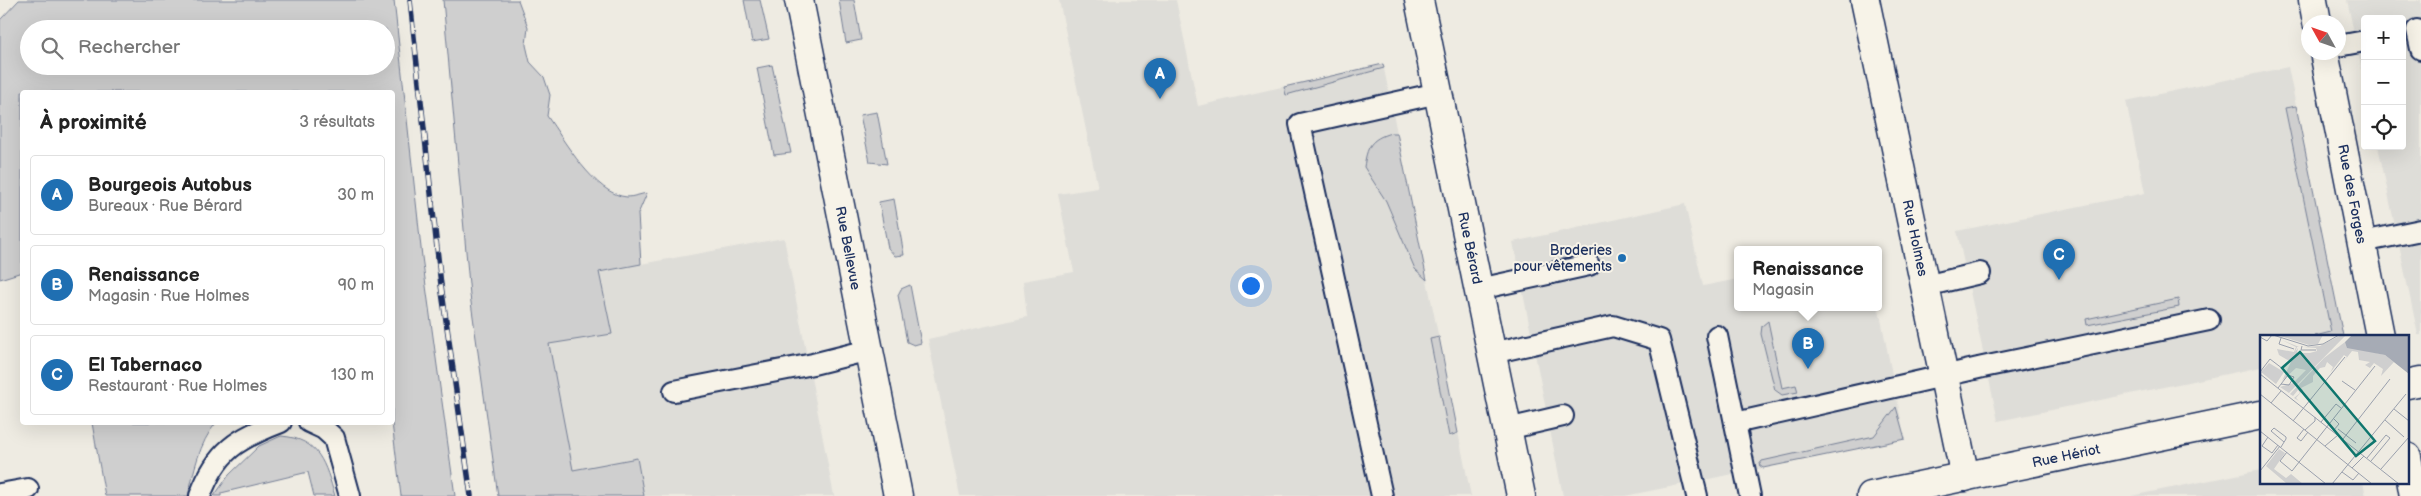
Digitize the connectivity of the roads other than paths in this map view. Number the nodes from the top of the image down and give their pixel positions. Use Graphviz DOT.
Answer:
graph roads {
  1 [pos="799,0"];
  2 [pos="1419,0"];
  3 [pos="1865,0"];
  4 [pos="2313,0"];
  5 [pos="2316,15"];
  6 [pos="2361,42"];
  7 [pos="2346,45"];
  8 [pos="2326,60"];
  9 [pos="1438,93"];
  10 [pos="2421,230"];
  11 [pos="2362,242"];
  12 [pos="1589,264"];
  13 [pos="1980,273"];
  14 [pos="1925,286"];
  15 [pos="1478,288"];
  16 [pos="2209,320"];
  17 [pos="2380,335"];
  18 [pos="1717,336"];
  19 [pos="869,350"];
  20 [pos="1492,353"];
  21 [pos="1943,376"];
  22 [pos="2421,381"];
  23 [pos="2408,384"];
  24 [pos="674,391"];
  25 [pos="2260,415"];
  26 [pos="1563,416"];
  27 [pos="1735,423"];
  28 [pos="273,425"];
  29 [pos="315,425"];
  30 [pos="1507,429"];
  31 [pos="2408,463"];
  32 [pos="1965,477"];
  33 [pos="28,489"];
  34 [pos="0,494"];
  35 [pos="200,496"];
  36 [pos="350,496"];
  37 [pos="898,496"];
  38 [pos="1382,496"];
  39 [pos="1521,496"];
  40 [pos="1697,496"];
  41 [pos="1750,496"];
  42 [pos="1871,496"];
  43 [pos="2414,496"];
  1 -- 19 [label="street, Rue Bellevue"];
  2 -- 9 [label="street, Rue Bérard"];
  3 -- 14 [label="street, Rue Holmes"];
  4 -- 5 [label="street"];
  6 -- 7 [label="lane"];
  8 -- 11 [label="street, Rue des Forges"];
  9 -- 15 [label="street, Rue Bérard"];
  9 -- 38 [label="lane"];
  10 -- 11 [label="lane"];
  11 -- 17 [label="street, Rue des Forges"];
  12 -- 15 [label="lane"];
  13 -- 14 [label="lane"];
  14 -- 21 [label="street, Rue Holmes"];
  15 -- 20 [label="street, Rue Bérard"];
  16 -- 21 [label="lane"];
  18 -- 27 [label="lane"];
  19 -- 24 [label="lane"];
  19 -- 37 [label="street, Rue Bellevue"];
  20 -- 30 [label="street, Rue Bérard"];
  20 -- 40 [label="lane"];
  21 -- 27 [label="lane"];
  21 -- 32 [label="street, Rue Holmes"];
  22 -- 23 [label="street"];
  25 -- 32 [label="street, Rue Hériot"];
  26 -- 30 [label="lane"];
  27 -- 41 [label="lane"];
  28 -- 35 [label="lane"];
  29 -- 36 [label="lane"];
  30 -- 39 [label="street, Rue Bérard"];
  31 -- 43 [label="street"];
  32 -- 42 [label="street, Rue Hériot"];
  33 -- 34 [label="lane"];
}
